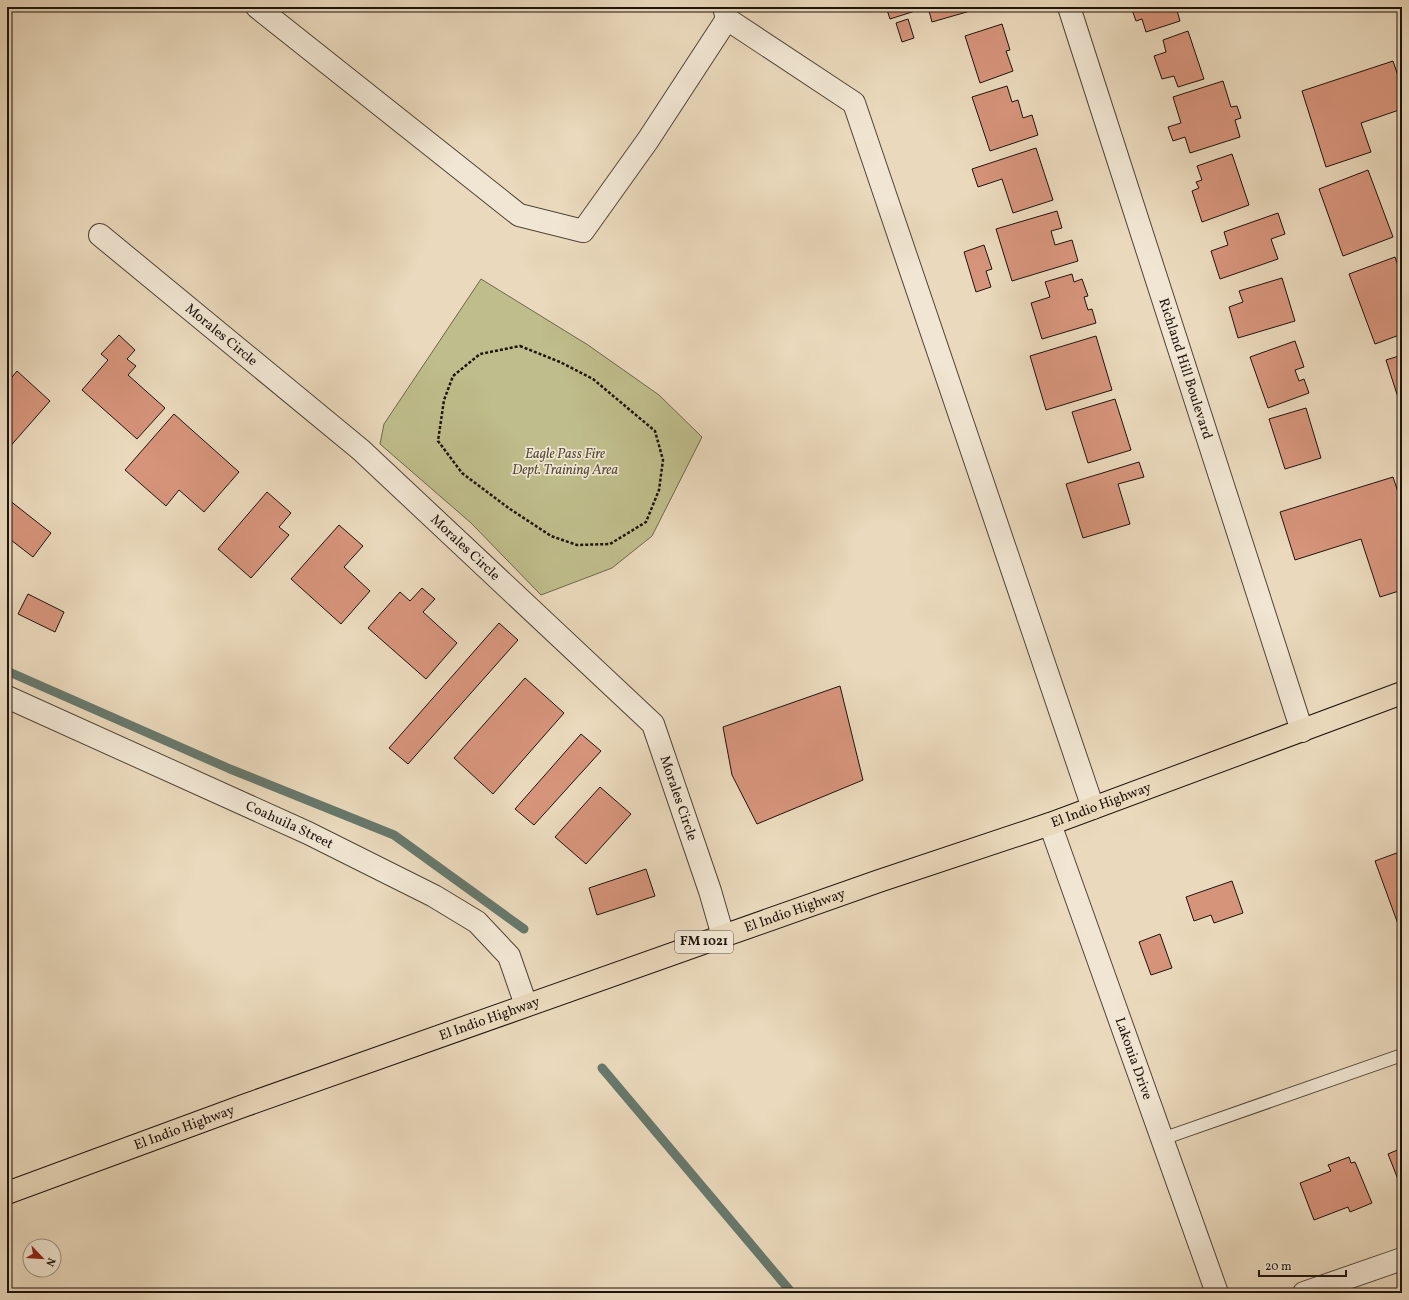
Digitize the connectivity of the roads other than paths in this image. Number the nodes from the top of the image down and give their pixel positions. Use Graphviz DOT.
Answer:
graph roads {
  1 [pos="258,7"];
  2 [pos="1069,7"];
  3 [pos="726,13"];
  4 [pos="100,235"];
  5 [pos="1402,693"];
  6 [pos="7,697"];
  7 [pos="1302,731"];
  8 [pos="1093,808"];
  9 [pos="1050,824"];
  10 [pos="723,936"];
  11 [pos="526,1005"];
  12 [pos="1402,1056"];
  13 [pos="1162,1139"];
  14 [pos="7,1193"];
  15 [pos="1402,1259"];
  16 [pos="1217,1293"];
  17 [pos="1304,1293"];
  1 -- 3 [label="street"];
  2 -- 7 [label="street, Richland Hill Boulevard"];
  3 -- 8 [label="street"];
  4 -- 10 [label="street, Morales Circle"];
  5 -- 7 [label="main road, El Indio Highway / FM 1021"];
  6 -- 11 [label="street, Coahuila Street"];
  7 -- 8 [label="main road, El Indio Highway / FM 1021"];
  8 -- 9 [label="main road, El Indio Highway / FM 1021"];
  9 -- 10 [label="main road, El Indio Highway / FM 1021"];
  9 -- 13 [label="street, Lakonia Drive"];
  10 -- 11 [label="main road, El Indio Highway / FM 1021"];
  11 -- 14 [label="main road, El Indio Highway / FM 1021"];
  12 -- 13 [label="lane"];
  13 -- 16 [label="street, Lakonia Drive"];
  15 -- 17 [label="street"];
}
